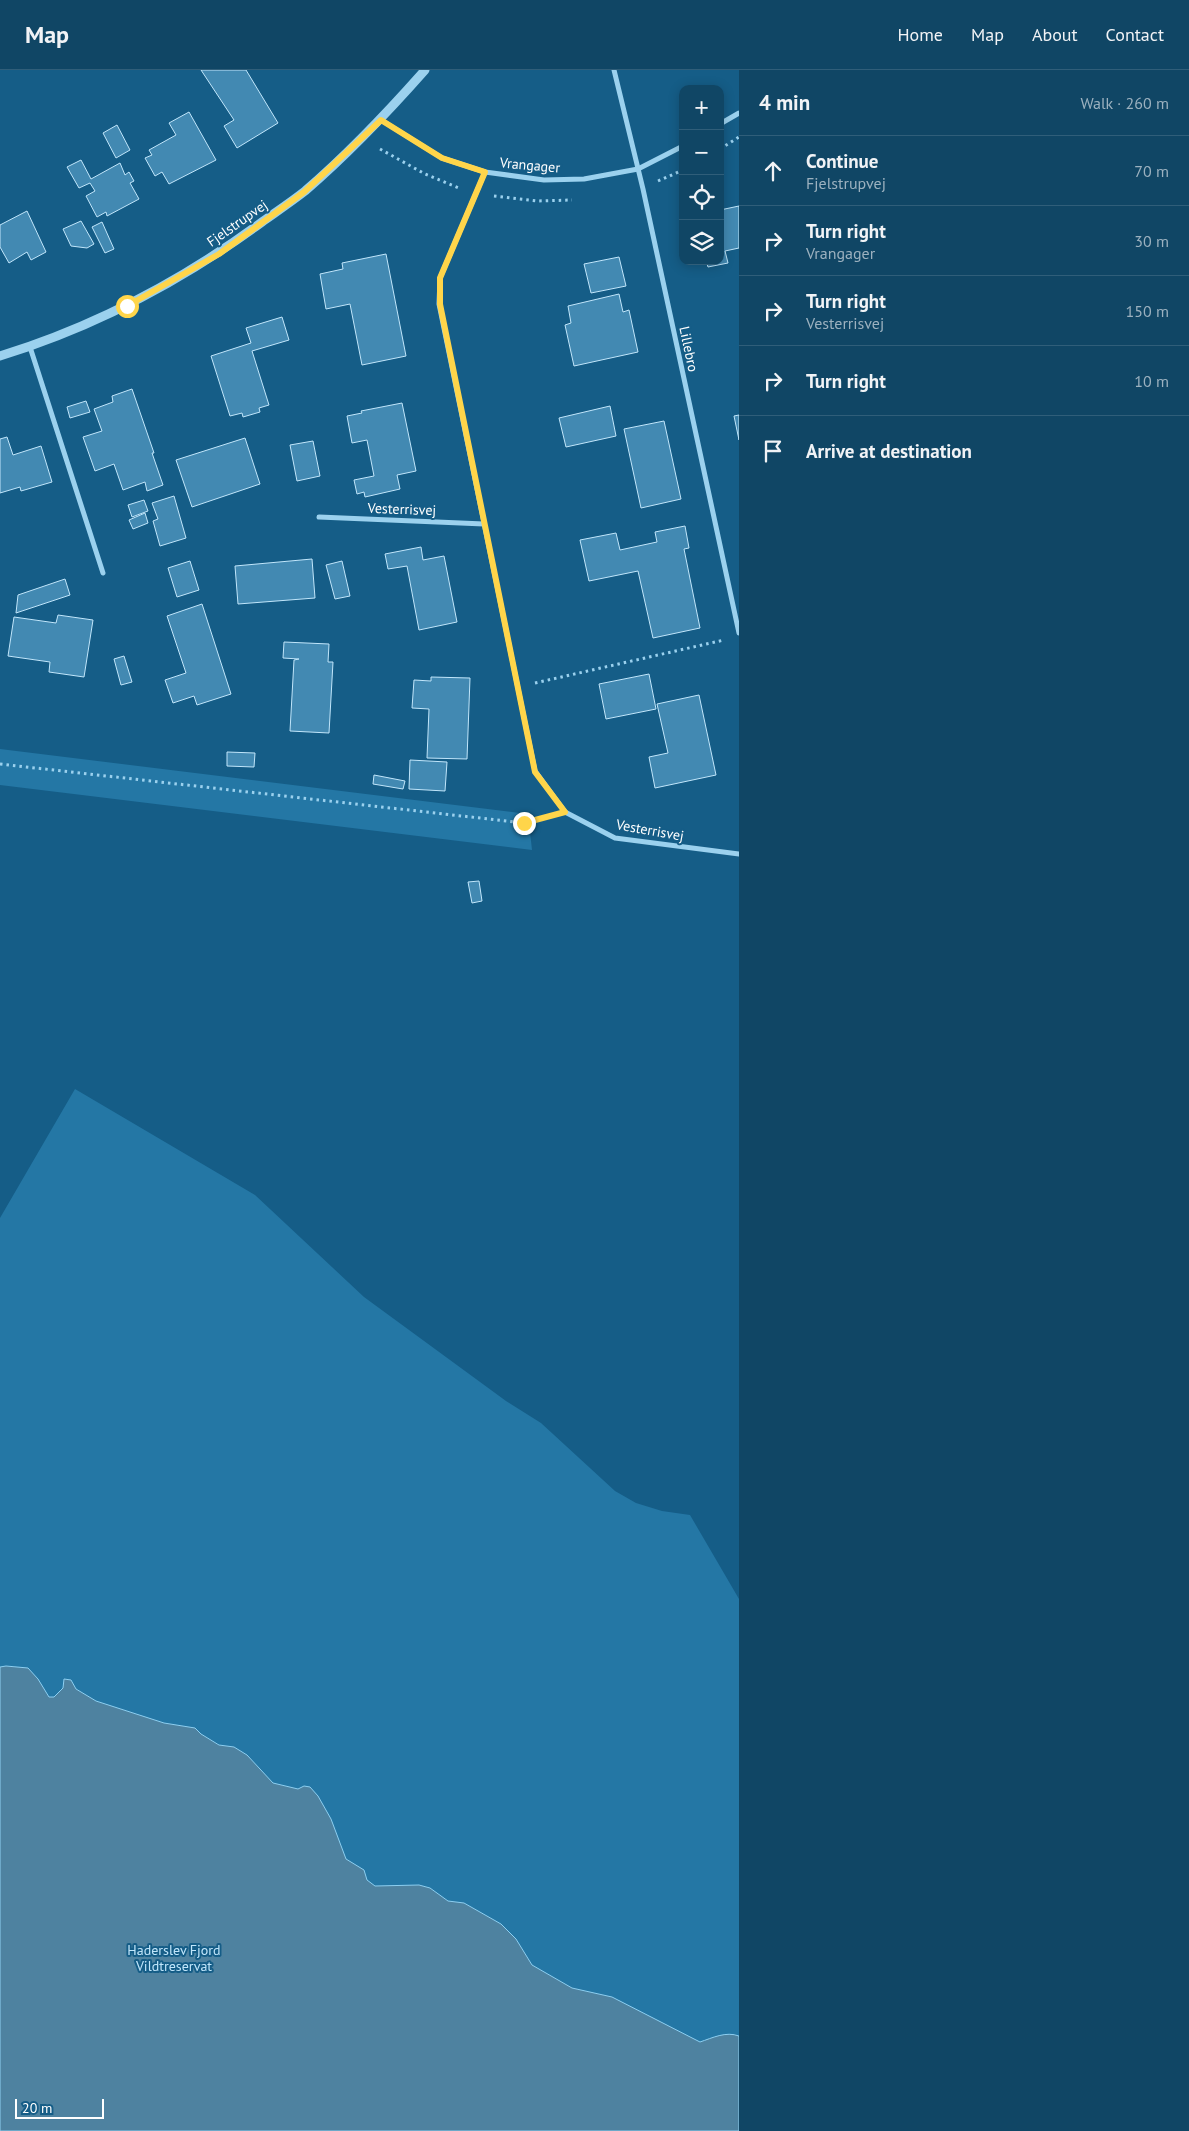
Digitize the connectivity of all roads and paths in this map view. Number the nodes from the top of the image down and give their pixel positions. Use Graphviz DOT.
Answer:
graph roads {
  1 [pos="425,70"];
  2 [pos="614,70"];
  3 [pos="739,113"];
  4 [pos="381,120"];
  5 [pos="724,122"];
  6 [pos="739,138"];
  7 [pos="724,147"];
  8 [pos="679,148"];
  9 [pos="638,169"];
  10 [pos="485,172"];
  11 [pos="30,347"];
  12 [pos="0,356"];
  13 [pos="319,517"];
  14 [pos="484,524"];
  15 [pos="103,573"];
  16 [pos="739,632"];
  17 [pos="729,639"];
  18 [pos="518,687"];
  19 [pos="0,764"];
  20 [pos="565,812"];
  21 [pos="739,854"];
  1 -- 4 [label="street, Fjelstrupvej"];
  2 -- 9 [label="street, Lillebro"];
  3 -- 5 [label="street"];
  4 -- 10 [label="street, Vrangager"];
  4 -- 11 [label="street, Fjelstrupvej"];
  6 -- 7 [label="path"];
  8 -- 9 [label="street, Vrangager"];
  9 -- 10 [label="street, Vrangager"];
  9 -- 16 [label="street, Lillebro"];
  10 -- 14 [label="street, Vesterrisvej"];
  11 -- 12 [label="street, Fjelstrupvej"];
  11 -- 15 [label="street"];
  13 -- 14 [label="street, Vesterrisvej"];
  14 -- 18 [label="street, Vesterrisvej"];
  17 -- 18 [label="path"];
  18 -- 20 [label="street, Vesterrisvej"];
  19 -- 20 [label="path"];
  20 -- 21 [label="street, Vesterrisvej"];
}
